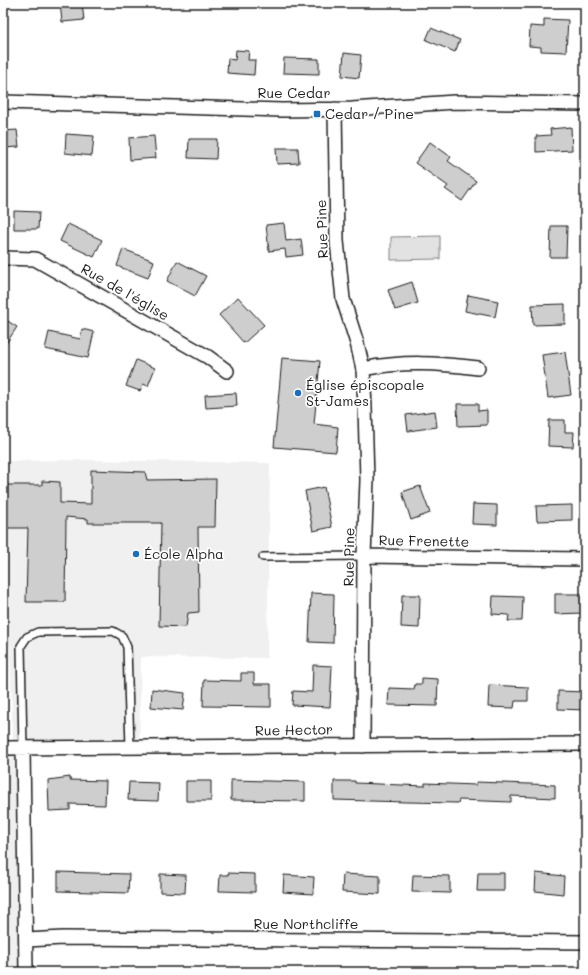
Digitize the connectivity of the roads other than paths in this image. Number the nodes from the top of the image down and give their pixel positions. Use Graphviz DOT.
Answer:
graph roads {
  1 [pos="3,102"];
  2 [pos="585,104"];
  3 [pos="336,109"];
  4 [pos="3,258"];
  5 [pos="478,368"];
  6 [pos="362,369"];
  7 [pos="227,371"];
  8 [pos="585,547"];
  9 [pos="364,556"];
  10 [pos="263,557"];
  11 [pos="585,559"];
  12 [pos="585,744"];
  13 [pos="363,746"];
  14 [pos="3,748"];
  15 [pos="130,748"];
  16 [pos="23,749"];
  17 [pos="27,940"];
  18 [pos="585,942"];
  19 [pos="26,972"];
  1 -- 3 [label="street, Rue Cedar"];
  2 -- 3 [label="street, Rue Cedar"];
  3 -- 6 [label="street, Rue Pine"];
  4 -- 7 [label="street, Rue de l'église"];
  5 -- 6 [label="street"];
  6 -- 9 [label="street, Rue Pine"];
  8 -- 11 [label="street"];
  9 -- 10 [label="lane, Rue Frenette"];
  9 -- 11 [label="street, Rue Frenette"];
  9 -- 13 [label="street, Rue Pine"];
  12 -- 13 [label="street, Rue Hector"];
  13 -- 15 [label="street, Rue Hector"];
  14 -- 16 [label="street, Rue Hector"];
  15 -- 16 [label="street, Rue Hector"];
  15 -- 16 [label="lane"];
  16 -- 17 [label="street"];
  17 -- 18 [label="street, Rue Northcliffe"];
  17 -- 19 [label="street"];
}
